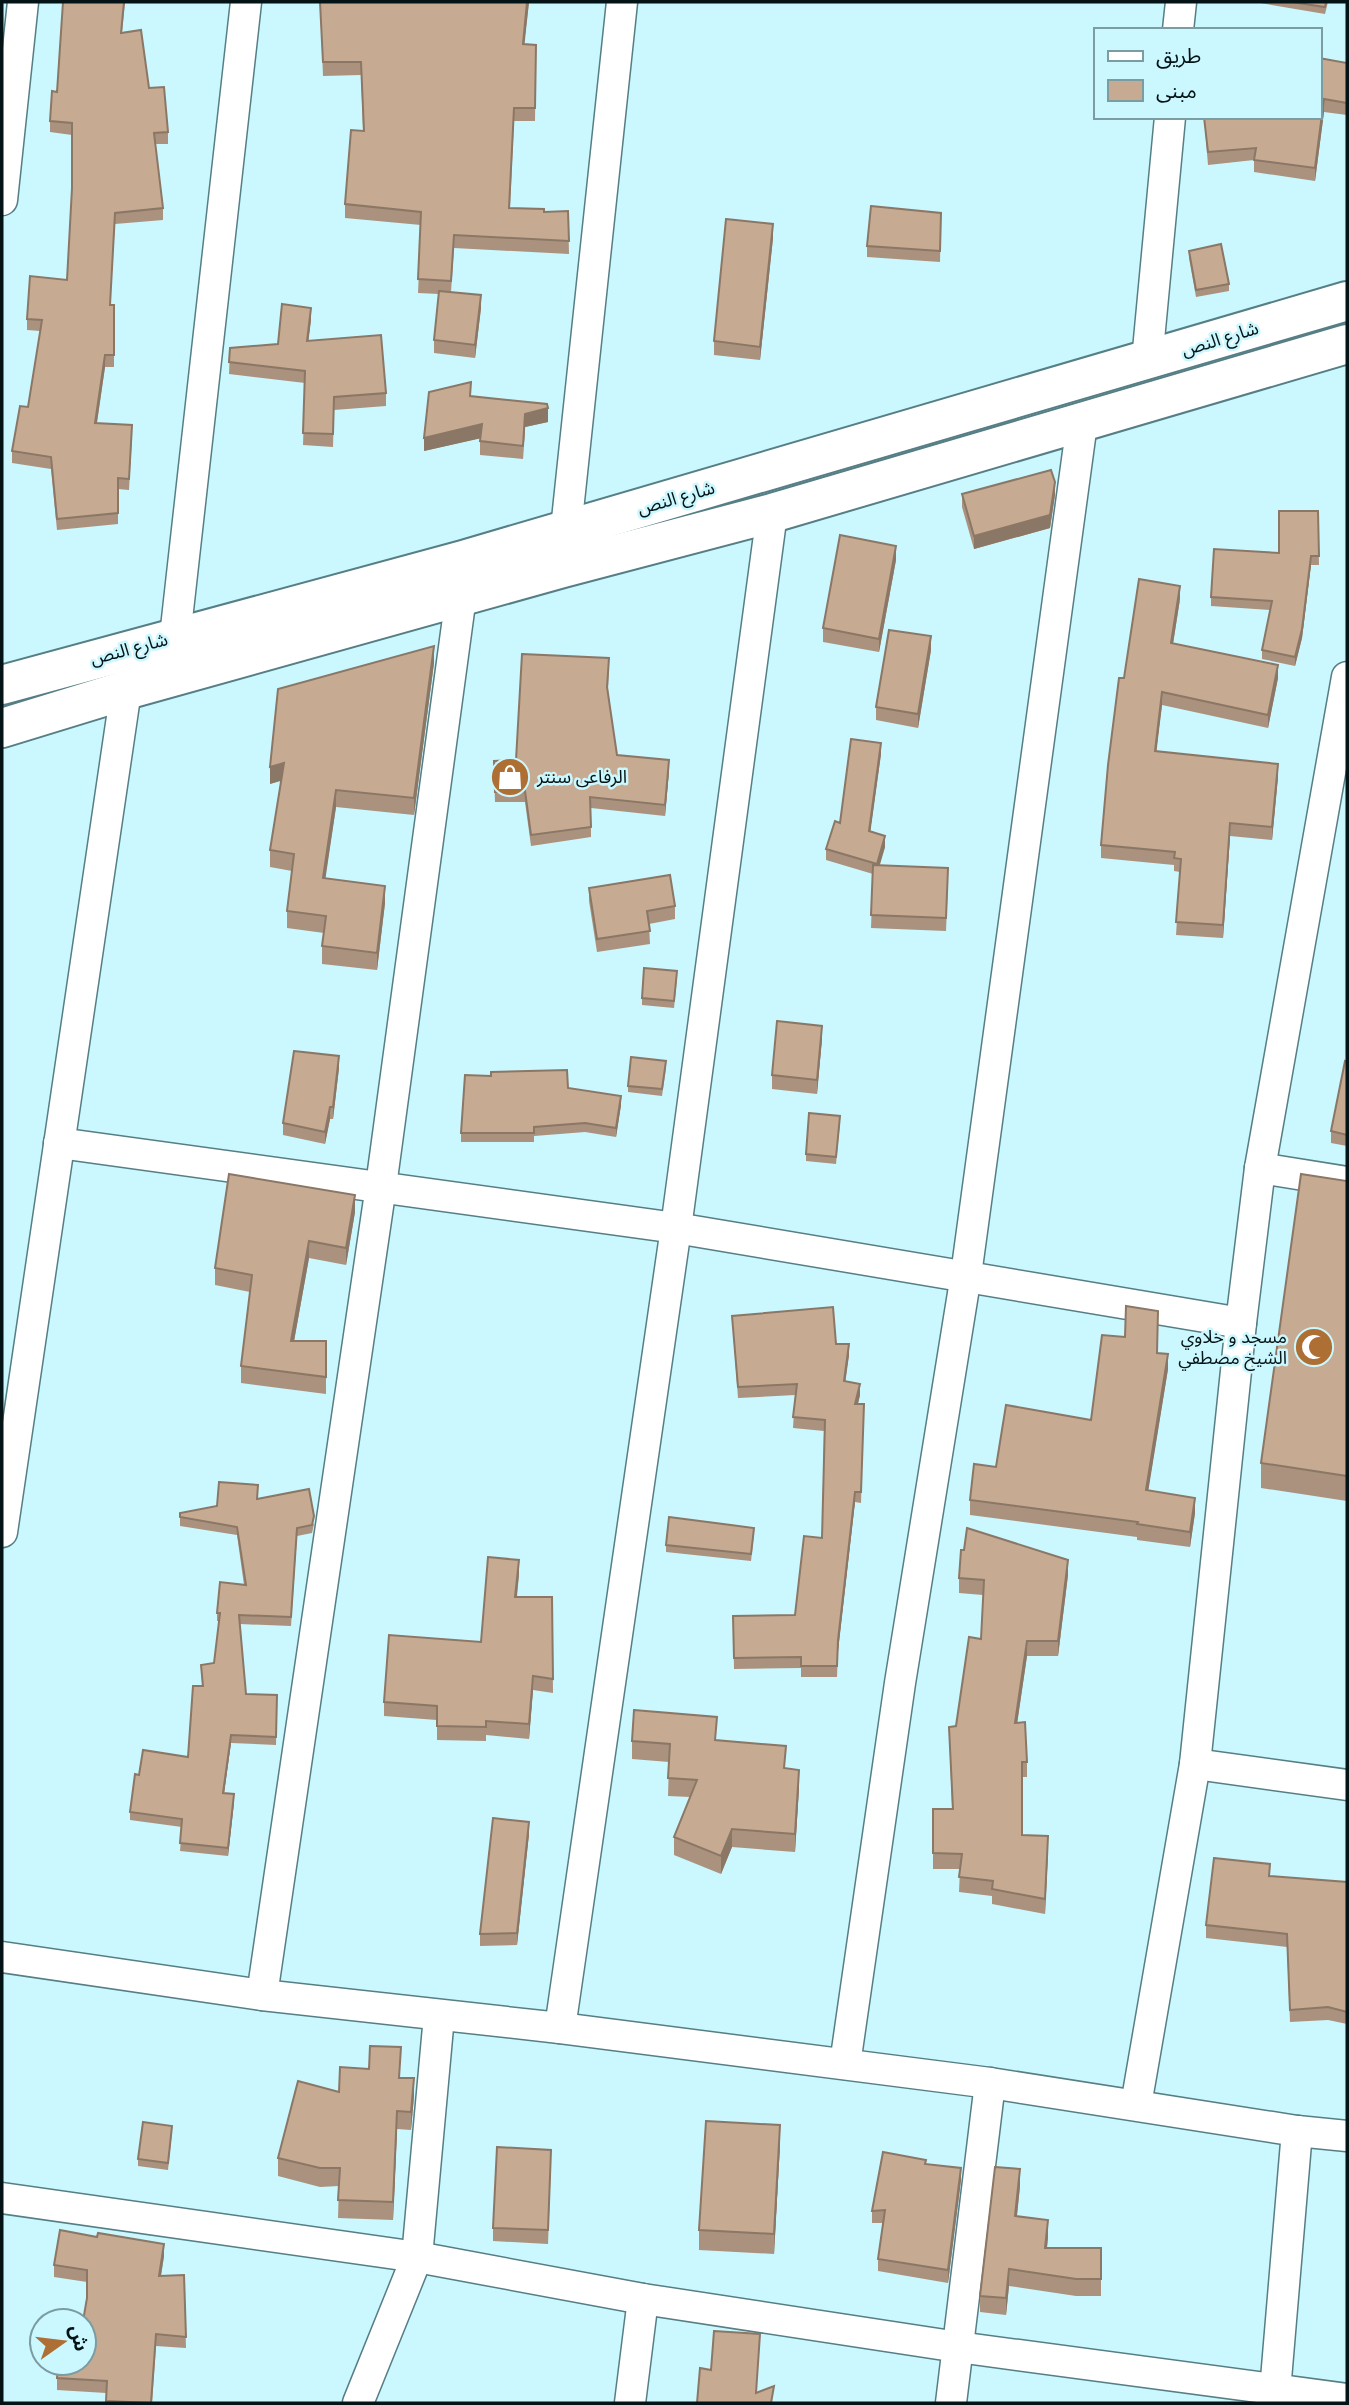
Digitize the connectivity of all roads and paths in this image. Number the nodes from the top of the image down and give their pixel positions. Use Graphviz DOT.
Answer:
graph roads {
  1 [pos="23,2"];
  2 [pos="246,2"];
  3 [pos="622,2"];
  4 [pos="1181,2"];
  5 [pos="1178,28"];
  6 [pos="9,66"];
  7 [pos="1170,119"];
  8 [pos="2,200"];
  9 [pos="1347,301"];
  10 [pos="1347,344"];
  11 [pos="1147,361"];
  12 [pos="1082,422"];
  13 [pos="772,513"];
  14 [pos="565,530"];
  15 [pos="563,568"];
  16 [pos="461,596"];
  17 [pos="175,637"];
  18 [pos="1347,677"];
  19 [pos="2,685"];
  20 [pos="126,690"];
  21 [pos="2,728"];
  22 [pos="1342,745"];
  23 [pos="59,1143"];
  24 [pos="1260,1168"];
  25 [pos="1347,1182"];
  26 [pos="381,1186"];
  27 [pos="676,1228"];
  28 [pos="965,1275"];
  29 [pos="1241,1323"];
  30 [pos="2,1532"];
  31 [pos="1195,1764"];
  32 [pos="1347,1785"];
  33 [pos="2,1957"];
  34 [pos="262,1995"];
  35 [pos="439,2017"];
  36 [pos="560,2028"];
  37 [pos="845,2064"];
  38 [pos="990,2083"];
  39 [pos="1136,2105"];
  40 [pos="1297,2131"];
  41 [pos="1347,2136"];
  42 [pos="2,2199"];
  43 [pos="417,2257"];
  44 [pos="643,2299"];
  45 [pos="958,2347"];
  46 [pos="1275,2396"];
  47 [pos="1347,2399"];
  48 [pos="358,2403"];
  49 [pos="630,2403"];
  50 [pos="951,2403"];
  1 -- 6 [label="street"];
  2 -- 17 [label="street"];
  3 -- 14 [label="street"];
  4 -- 5 [label="street"];
  6 -- 8 [label="street"];
  7 -- 11 [label="street"];
  9 -- 11 [label="main road, شارع النص"];
  10 -- 12 [label="main road"];
  11 -- 14 [label="main road, شارع النص"];
  12 -- 13 [label="main road"];
  12 -- 28 [label="street"];
  13 -- 15 [label="main road"];
  13 -- 27 [label="street"];
  14 -- 15 [label="street"];
  14 -- 17 [label="main road, شارع النص"];
  15 -- 16 [label="main road"];
  16 -- 20 [label="main road"];
  16 -- 26 [label="street"];
  17 -- 19 [label="main road, شارع النص"];
  18 -- 22 [label="street"];
  20 -- 21 [label="main road"];
  20 -- 23 [label="street"];
  22 -- 24 [label="street"];
  23 -- 26 [label="street"];
  23 -- 30 [label="street"];
  24 -- 25 [label="street"];
  24 -- 29 [label="street"];
  26 -- 27 [label="street"];
  26 -- 34 [label="street"];
  27 -- 28 [label="street"];
  27 -- 36 [label="street"];
  28 -- 29 [label="street"];
  28 -- 37 [label="street"];
  29 -- 31 [label="street"];
  31 -- 32 [label="street"];
  31 -- 39 [label="street"];
  33 -- 34 [label="street"];
  34 -- 35 [label="street"];
  35 -- 36 [label="street"];
  35 -- 43 [label="street"];
  36 -- 37 [label="street"];
  37 -- 38 [label="street"];
  38 -- 39 [label="street"];
  38 -- 45 [label="street"];
  39 -- 40 [label="street"];
  40 -- 41 [label="street"];
  40 -- 46 [label="street"];
  42 -- 43 [label="street"];
  43 -- 44 [label="street"];
  43 -- 48 [label="street"];
  44 -- 45 [label="street"];
  44 -- 49 [label="street"];
  45 -- 46 [label="street"];
  45 -- 50 [label="street"];
  46 -- 47 [label="street"];
}
